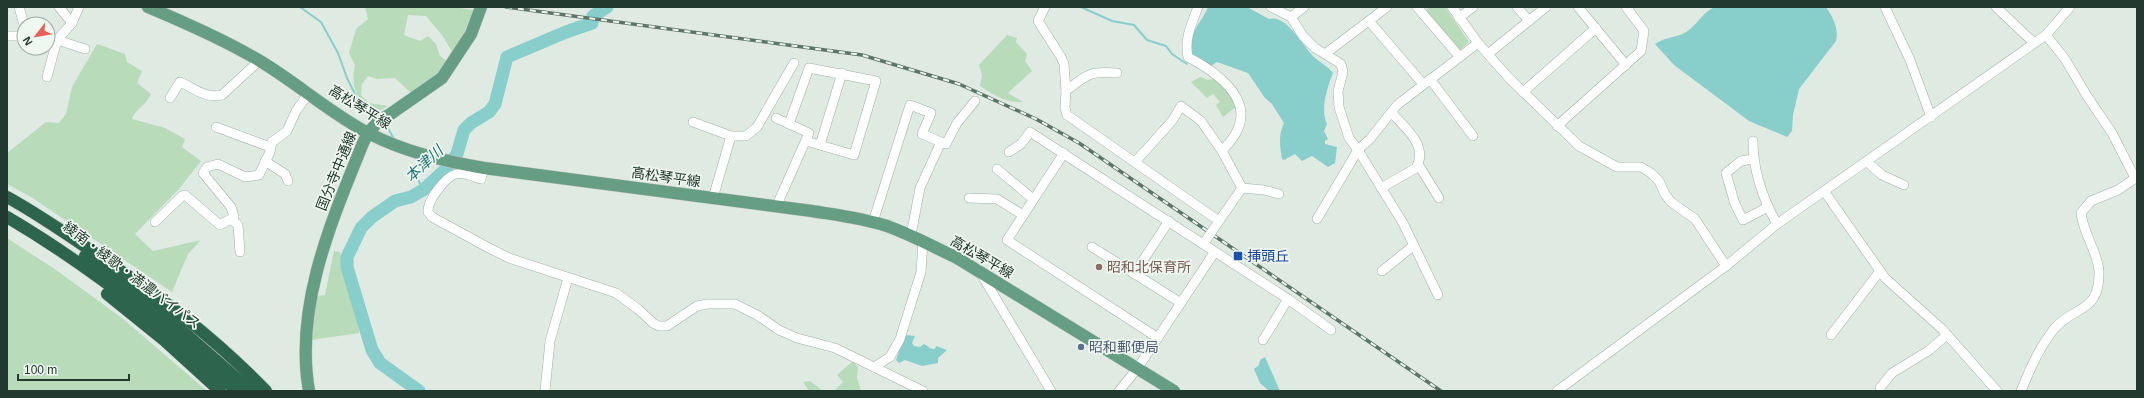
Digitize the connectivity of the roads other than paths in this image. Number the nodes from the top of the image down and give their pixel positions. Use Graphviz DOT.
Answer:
graph roads {
  1 [pos="59,7"];
  2 [pos="79,7"];
  3 [pos="148,7"];
  4 [pos="481,7"];
  5 [pos="1045,7"];
  6 [pos="1198,7"];
  7 [pos="1271,7"];
  8 [pos="1304,7"];
  9 [pos="1387,7"];
  10 [pos="1417,7"];
  11 [pos="1452,7"];
  12 [pos="1473,7"];
  13 [pos="1516,7"];
  14 [pos="1546,7"];
  15 [pos="1578,7"];
  16 [pos="1626,7"];
  17 [pos="1885,7"];
  18 [pos="1996,7"];
  19 [pos="2070,7"];
  20 [pos="1291,16"];
  21 [pos="1459,18"];
  22 [pos="1369,21"];
  23 [pos="1529,21"];
  24 [pos="72,23"];
  25 [pos="1596,28"];
  26 [pos="2046,35"];
  27 [pos="56,36"];
  28 [pos="56,40"];
  29 [pos="1478,43"];
  30 [pos="2034,43"];
  31 [pos="85,48"];
  32 [pos="1325,54"];
  33 [pos="1488,54"];
  34 [pos="50,56"];
  35 [pos="1459,56"];
  36 [pos="259,60"];
  37 [pos="794,63"];
  38 [pos="1626,65"];
  39 [pos="842,73"];
  40 [pos="1117,73"];
  41 [pos="47,77"];
  42 [pos="1427,82"];
  43 [pos="1066,91"];
  44 [pos="1523,92"];
  45 [pos="310,93"];
  46 [pos="170,98"];
  47 [pos="975,101"];
  48 [pos="1392,113"];
  49 [pos="1931,117"];
  50 [pos="776,118"];
  51 [pos="693,122"];
  52 [pos="789,124"];
  53 [pos="1557,126"];
  54 [pos="216,127"];
  55 [pos="368,132"];
  56 [pos="731,136"];
  57 [pos="1473,136"];
  58 [pos="806,141"];
  59 [pos="1753,141"];
  60 [pos="941,142"];
  61 [pos="820,145"];
  62 [pos="270,147"];
  63 [pos="1358,150"];
  64 [pos="1222,151"];
  65 [pos="1009,152"];
  66 [pos="1064,153"];
  67 [pos="1753,159"];
  68 [pos="265,161"];
  69 [pos="1135,162"];
  70 [pos="1867,162"];
  71 [pos="1418,164"];
  72 [pos="484,168"];
  73 [pos="997,169"];
  74 [pos="2136,178"];
  75 [pos="288,181"];
  76 [pos="1904,185"];
  77 [pos="1242,188"];
  78 [pos="1381,188"];
  79 [pos="1824,191"];
  80 [pos="1279,194"];
  81 [pos="7,197"];
  82 [pos="713,198"];
  83 [pos="969,198"];
  84 [pos="1439,198"];
  85 [pos="1033,199"];
  86 [pos="7,205"];
  87 [pos="776,207"];
  88 [pos="1768,207"];
  89 [pos="1023,215"];
  90 [pos="7,217"];
  91 [pos="231,219"];
  92 [pos="1317,219"];
  93 [pos="1169,221"];
  94 [pos="155,222"];
  95 [pos="873,222"];
  96 [pos="1218,223"];
  97 [pos="1777,224"];
  98 [pos="7,225"];
  99 [pos="911,236"];
  100 [pos="923,241"];
  101 [pos="1204,242"];
  102 [pos="1413,246"];
  103 [pos="1092,247"];
  104 [pos="240,252"];
  105 [pos="1214,253"];
  106 [pos="1726,266"];
  107 [pos="1382,271"];
  108 [pos="1880,271"];
  109 [pos="980,272"];
  110 [pos="1134,274"];
  111 [pos="568,278"];
  112 [pos="1438,295"];
  113 [pos="1288,299"];
  114 [pos="1181,303"];
  115 [pos="1331,330"];
  116 [pos="1831,335"];
  117 [pos="1946,335"];
  118 [pos="1158,338"];
  119 [pos="1263,340"];
  120 [pos="209,359"];
  121 [pos="874,367"];
  122 [pos="1137,369"];
  123 [pos="1880,388"];
  124 [pos="220,391"];
  125 [pos="237,391"];
  126 [pos="251,391"];
  127 [pos="266,391"];
  128 [pos="308,391"];
  129 [pos="545,391"];
  130 [pos="923,391"];
  131 [pos="1050,391"];
  132 [pos="1119,391"];
  133 [pos="1174,391"];
  134 [pos="1557,391"];
  135 [pos="1997,391"];
  136 [pos="2021,391"];
  1 -- 24 [label="street"];
  2 -- 24 [label="street"];
  3 -- 36 [label="main road, 高松琴平線"];
  4 -- 55 [label="main road, 国分寺中通線"];
  5 -- 43 [label="street"];
  6 -- 64 [label="street"];
  7 -- 20 [label="street"];
  8 -- 20 [label="street"];
  9 -- 22 [label="street"];
  10 -- 35 [label="street"];
  11 -- 21 [label="street"];
  12 -- 21 [label="street"];
  13 -- 23 [label="street"];
  14 -- 23 [label="street"];
  15 -- 25 [label="street"];
  16 -- 38 [label="street"];
  17 -- 49 [label="street"];
  18 -- 30 [label="street"];
  19 -- 26 [label="street"];
  20 -- 32 [label="street"];
  21 -- 29 [label="street"];
  22 -- 32 [label="street"];
  22 -- 42 [label="street"];
  23 -- 33 [label="street"];
  24 -- 27 [label="street"];
  25 -- 38 [label="street"];
  25 -- 44 [label="street"];
  26 -- 30 [label="street"];
  26 -- 74 [label="street"];
  28 -- 31 [label="street"];
  29 -- 33 [label="street"];
  29 -- 35 [label="street"];
  30 -- 49 [label="street"];
  32 -- 63 [label="street"];
  33 -- 44 [label="street"];
  34 -- 41 [label="street"];
  35 -- 42 [label="street"];
  36 -- 45 [label="main road, 高松琴平線"];
  36 -- 46 [label="street"];
  37 -- 56 [label="street"];
  38 -- 53 [label="street"];
  39 -- 52 [label="street"];
  39 -- 61 [label="street"];
  39 -- 61 [label="street"];
  40 -- 43 [label="street"];
  42 -- 48 [label="street"];
  42 -- 57 [label="street"];
  43 -- 69 [label="street"];
  44 -- 53 [label="street"];
  45 -- 55 [label="main road, 高松琴平線"];
  45 -- 62 [label="street"];
  47 -- 60 [label="street"];
  48 -- 63 [label="street"];
  48 -- 71 [label="street"];
  49 -- 70 [label="street"];
  50 -- 52 [label="street"];
  51 -- 56 [label="street"];
  52 -- 58 [label="street"];
  53 -- 106 [label="street"];
  54 -- 62 [label="street"];
  55 -- 72 [label="main road, 高松琴平線"];
  55 -- 128 [label="main road, 国分寺中通線"];
  56 -- 82 [label="street"];
  58 -- 61 [label="street"];
  58 -- 87 [label="street"];
  59 -- 67 [label="street"];
  60 -- 95 [label="street"];
  60 -- 99 [label="street"];
  62 -- 68 [label="street"];
  63 -- 78 [label="street"];
  63 -- 92 [label="street"];
  64 -- 69 [label="street"];
  64 -- 77 [label="street"];
  65 -- 66 [label="street"];
  66 -- 85 [label="street"];
  66 -- 93 [label="street"];
  67 -- 88 [label="street"];
  67 -- 88 [label="street"];
  68 -- 75 [label="street"];
  68 -- 91 [label="street"];
  69 -- 96 [label="street"];
  70 -- 76 [label="street"];
  70 -- 79 [label="street"];
  71 -- 78 [label="street"];
  71 -- 84 [label="street"];
  72 -- 82 [label="main road, 高松琴平線"];
  72 -- 111 [label="street"];
  73 -- 85 [label="street"];
  74 -- 136 [label="street"];
  77 -- 80 [label="street"];
  77 -- 96 [label="street"];
  78 -- 102 [label="street"];
  79 -- 97 [label="street"];
  79 -- 108 [label="street"];
  81 -- 127 [label="highway"];
  82 -- 87 [label="main road, 高松琴平線"];
  83 -- 89 [label="street"];
  85 -- 89 [label="street"];
  86 -- 120 [label="highway, 綾南・綾歌・満濃バイパス"];
  87 -- 95 [label="main road, 高松琴平線"];
  88 -- 97 [label="street"];
  89 -- 118 [label="street"];
  90 -- 120 [label="highway, 綾南・綾歌・満濃バイパス"];
  91 -- 94 [label="street"];
  91 -- 104 [label="street"];
  93 -- 101 [label="street"];
  93 -- 110 [label="street"];
  95 -- 99 [label="main road, 高松琴平線"];
  96 -- 101 [label="street, bridge"];
  97 -- 106 [label="street"];
  98 -- 124 [label="highway"];
  99 -- 100 [label="main road, 高松琴平線"];
  100 -- 109 [label="main road, 高松琴平線"];
  100 -- 121 [label="street"];
  101 -- 105 [label="street"];
  102 -- 107 [label="street"];
  102 -- 112 [label="street"];
  103 -- 110 [label="street"];
  105 -- 113 [label="street"];
  105 -- 114 [label="street"];
  106 -- 134 [label="street"];
  108 -- 116 [label="street"];
  108 -- 117 [label="street"];
  109 -- 122 [label="main road, 高松琴平線"];
  109 -- 131 [label="street"];
  110 -- 114 [label="street"];
  111 -- 121 [label="street"];
  111 -- 129 [label="street"];
  113 -- 115 [label="street"];
  113 -- 119 [label="street"];
  114 -- 118 [label="street"];
  117 -- 123 [label="street"];
  117 -- 135 [label="street"];
  118 -- 122 [label="street"];
  120 -- 125 [label="highway, 綾南・綾歌・満濃バイパス"];
  120 -- 126 [label="highway, 綾南・綾歌・満濃バイパス"];
  121 -- 130 [label="street"];
  122 -- 132 [label="street"];
  122 -- 133 [label="main road, 高松琴平線"];
}
